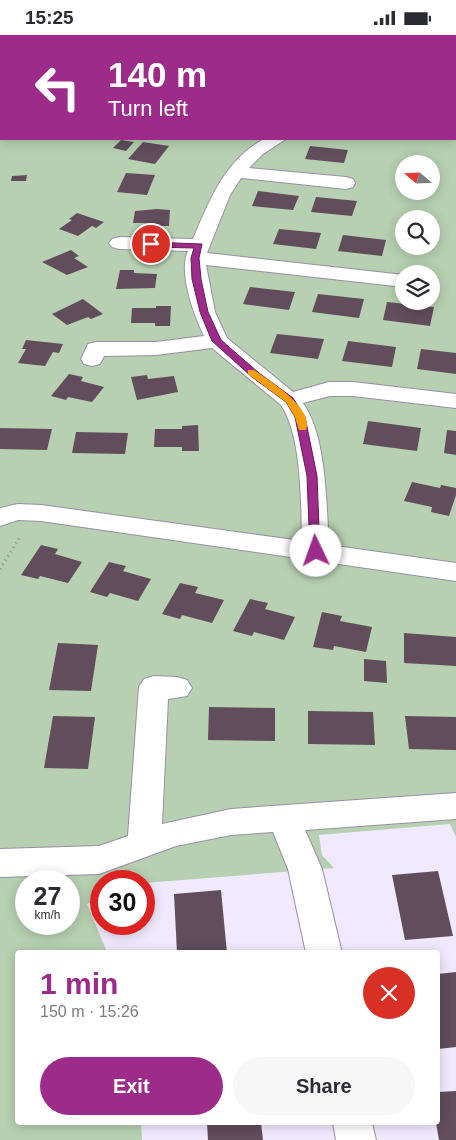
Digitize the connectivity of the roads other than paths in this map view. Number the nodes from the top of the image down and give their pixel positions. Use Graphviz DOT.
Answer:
graph roads {
  1 [pos="275,140"];
  2 [pos="235,171"];
  3 [pos="346,184"];
  4 [pos="119,243"];
  5 [pos="197,252"];
  6 [pos="395,275"];
  7 [pos="217,341"];
  8 [pos="95,350"];
  9 [pos="289,400"];
  10 [pos="456,401"];
  11 [pos="0,517"];
  12 [pos="316,551"];
  13 [pos="456,572"];
  14 [pos="177,688"];
  15 [pos="456,806"];
  16 [pos="284,818"];
  17 [pos="144,845"];
  18 [pos="0,863"];
  19 [pos="323,950"];
  20 [pos="353,1125"];
  21 [pos="356,1140"];
  1 -- 2 [label="street"];
  2 -- 3 [label="street"];
  2 -- 5 [label="street"];
  4 -- 5 [label="street"];
  5 -- 6 [label="street"];
  5 -- 7 [label="street"];
  7 -- 8 [label="street"];
  7 -- 9 [label="street"];
  9 -- 10 [label="street"];
  9 -- 12 [label="street"];
  11 -- 12 [label="street"];
  12 -- 13 [label="street"];
  14 -- 17 [label="street"];
  15 -- 16 [label="street"];
  16 -- 17 [label="street"];
  16 -- 19 [label="street"];
  17 -- 18 [label="street"];
  20 -- 21 [label="street"];
}
